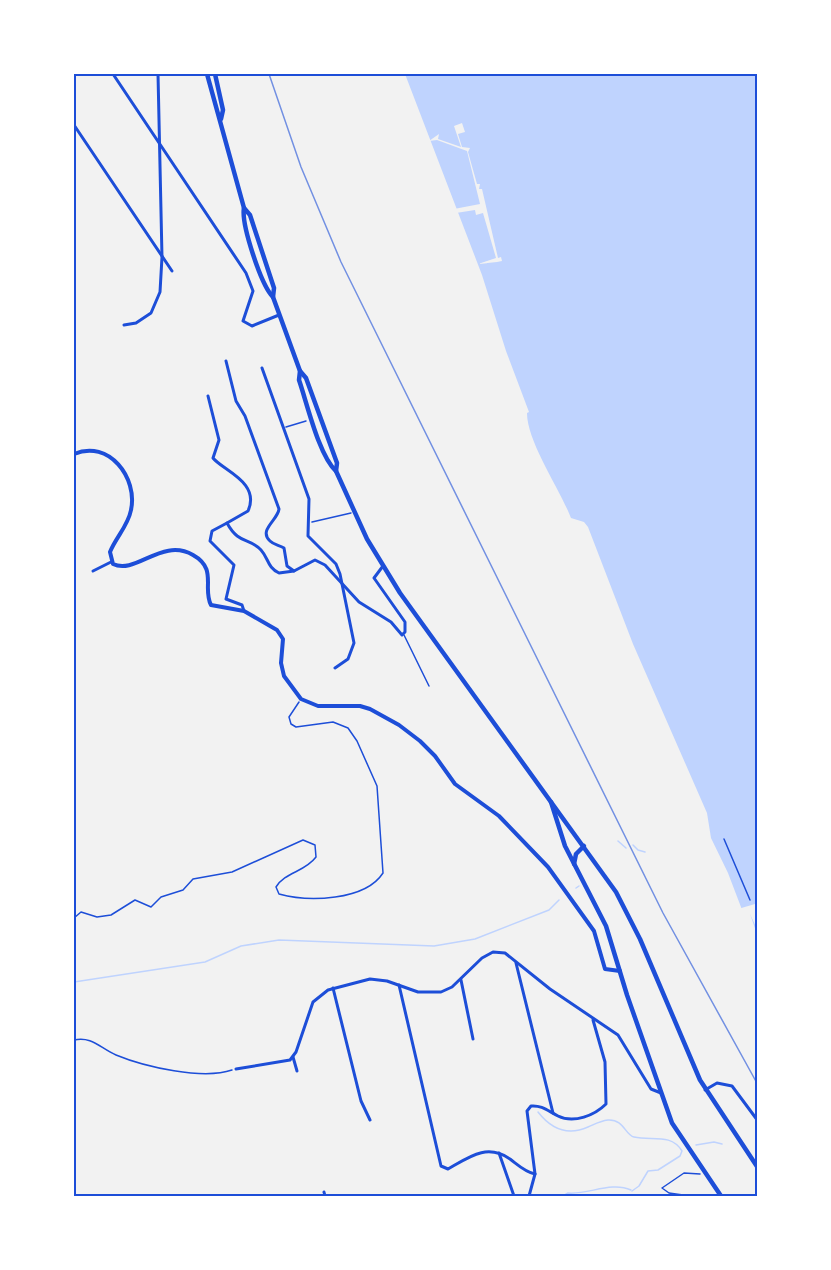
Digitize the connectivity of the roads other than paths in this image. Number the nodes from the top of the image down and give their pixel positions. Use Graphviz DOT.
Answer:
graph roads {
  1 [pos="113,74"];
  2 [pos="158,74"];
  3 [pos="207,74"];
  4 [pos="215,74"];
  5 [pos="221,119"];
  6 [pos="74,125"];
  7 [pos="158,140"];
  8 [pos="162,257"];
  9 [pos="172,271"];
  10 [pos="279,315"];
  11 [pos="124,325"];
  12 [pos="226,361"];
  13 [pos="262,368"];
  14 [pos="300,372"];
  15 [pos="208,396"];
  16 [pos="74,454"];
  17 [pos="336,471"];
  18 [pos="227,523"];
  19 [pos="111,562"];
  20 [pos="383,566"];
  21 [pos="93,571"];
  22 [pos="294,572"];
  23 [pos="343,586"];
  24 [pos="244,611"];
  25 [pos="404,634"];
  26 [pos="335,668"];
  27 [pos="429,686"];
  28 [pos="551,799"];
  29 [pos="584,846"];
  30 [pos="574,864"];
  31 [pos="516,961"];
  32 [pos="620,971"];
  33 [pos="460,980"];
  34 [pos="399,985"];
  35 [pos="333,988"];
  36 [pos="593,1018"];
  37 [pos="473,1039"];
  38 [pos="293,1057"];
  39 [pos="236,1069"];
  40 [pos="297,1071"];
  41 [pos="705,1090"];
  42 [pos="661,1094"];
  43 [pos="553,1113"];
  44 [pos="370,1120"];
  45 [pos="758,1121"];
  46 [pos="499,1153"];
  47 [pos="758,1168"];
  48 [pos="535,1174"];
  49 [pos="513,1197"];
  50 [pos="529,1197"];
  51 [pos="721,1197"];
  1 -- 7 [label="street"];
  2 -- 7 [label="street"];
  3 -- 5 [label="main road"];
  4 -- 5 [label="main road"];
  5 -- 10 [label="main road"];
  6 -- 8 [label="street"];
  7 -- 8 [label="street"];
  7 -- 10 [label="street"];
  8 -- 9 [label="street"];
  8 -- 11 [label="street"];
  10 -- 14 [label="main road"];
  12 -- 22 [label="street"];
  13 -- 23 [label="street"];
  14 -- 17 [label="main road"];
  14 -- 17 [label="main road"];
  15 -- 18 [label="street"];
  16 -- 19 [label="main road"];
  17 -- 20 [label="main road"];
  18 -- 22 [label="street"];
  18 -- 24 [label="street"];
  19 -- 21 [label="street"];
  19 -- 24 [label="main road"];
  20 -- 25 [label="street"];
  20 -- 28 [label="main road"];
  22 -- 23 [label="street"];
  23 -- 25 [label="street"];
  23 -- 26 [label="street"];
  24 -- 32 [label="main road"];
  25 -- 27 [label="lane"];
  28 -- 29 [label="main road"];
  28 -- 30 [label="main road"];
  29 -- 30 [label="main road"];
  29 -- 41 [label="main road"];
  30 -- 32 [label="main road"];
  31 -- 33 [label="street"];
  31 -- 36 [label="street"];
  31 -- 43 [label="street"];
  32 -- 42 [label="main road"];
  33 -- 34 [label="street"];
  33 -- 37 [label="street"];
  34 -- 35 [label="street"];
  34 -- 46 [label="street"];
  35 -- 38 [label="street"];
  35 -- 44 [label="street"];
  36 -- 42 [label="street"];
  36 -- 43 [label="street"];
  38 -- 39 [label="street"];
  38 -- 40 [label="street"];
  41 -- 45 [label="street"];
  41 -- 47 [label="main road"];
  42 -- 51 [label="main road"];
  43 -- 48 [label="street"];
  46 -- 48 [label="street"];
  46 -- 49 [label="street"];
  48 -- 50 [label="street"];
}
